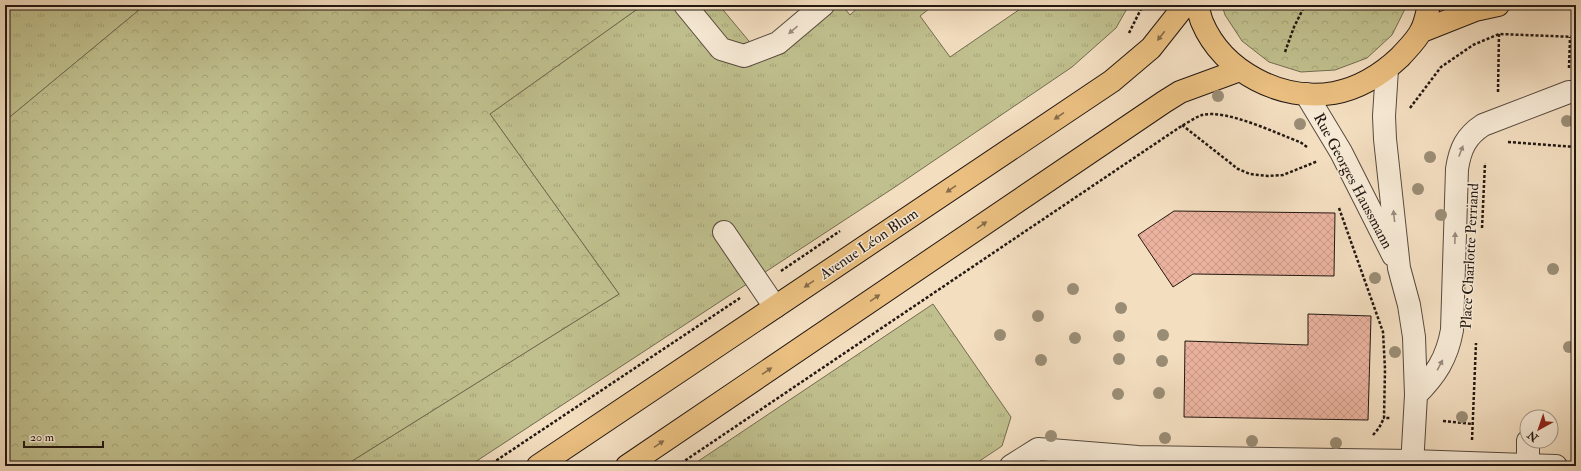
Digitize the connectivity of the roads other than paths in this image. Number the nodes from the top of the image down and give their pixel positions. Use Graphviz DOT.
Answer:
graph roads {
  1 [pos="685,5"];
  2 [pos="823,5"];
  3 [pos="1184,5"];
  4 [pos="1197,5"];
  5 [pos="1429,5"];
  6 [pos="1498,5"];
  7 [pos="1422,31"];
  8 [pos="1387,69"];
  9 [pos="1240,70"];
  10 [pos="1576,92"];
  11 [pos="1306,94"];
  12 [pos="724,232"];
  13 [pos="1399,268"];
  14 [pos="776,307"];
  15 [pos="1416,395"];
  16 [pos="1528,449"];
  17 [pos="1138,462"];
  18 [pos="1412,464"];
  19 [pos="1528,465"];
  20 [pos="538,466"];
  21 [pos="627,466"];
  22 [pos="1011,466"];
  23 [pos="1556,466"];
  2 -- 1 [label="street, one-way"];
  3 -- 14 [label="main road, Avenue Léon Blum, one-way"];
  4 -- 9 [label="main road"];
  5 -- 7 [label="main road"];
  6 -- 7 [label="main road"];
  7 -- 8 [label="main road"];
  8 -- 11 [label="main road"];
  13 -- 8 [label="street, Rue Georges Haussmann, one-way"];
  9 -- 11 [label="main road"];
  21 -- 9 [label="main road, one-way"];
  15 -- 10 [label="street, one-way"];
  11 -- 13 [label="street, Rue Georges Haussmann"];
  12 -- 14 [label="street"];
  13 -- 15 [label="street, Rue Georges Haussmann"];
  14 -- 20 [label="main road, Avenue Léon Blum"];
  15 -- 18 [label="street, Rue Georges Haussmann"];
  16 -- 19 [label="street"];
  17 -- 18 [label="street"];
  17 -- 22 [label="street"];
  18 -- 19 [label="street"];
  19 -- 23 [label="street"];
}
